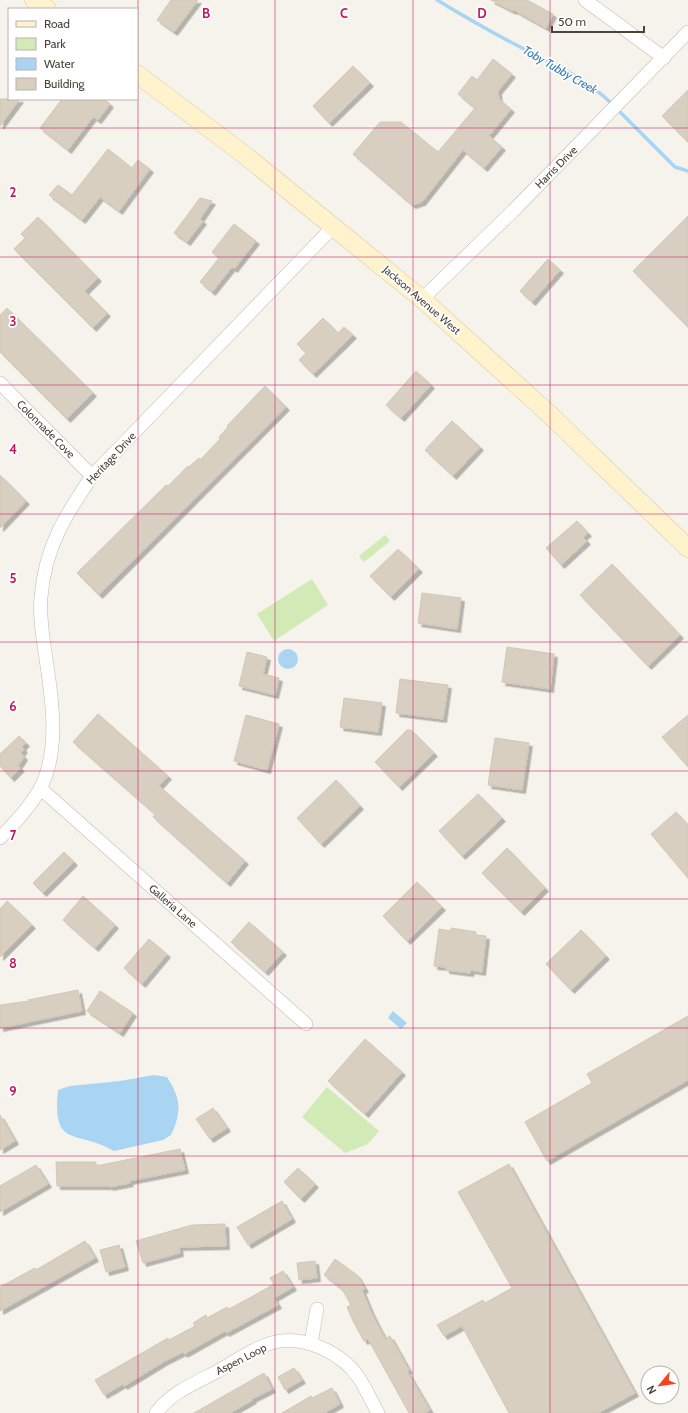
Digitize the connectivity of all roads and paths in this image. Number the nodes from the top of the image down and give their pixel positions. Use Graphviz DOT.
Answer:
graph roads {
  1 [pos="34,0"];
  2 [pos="585,0"];
  3 [pos="46,8"];
  4 [pos="688,32"];
  5 [pos="664,58"];
  6 [pos="138,75"];
  7 [pos="334,226"];
  8 [pos="422,299"];
  9 [pos="0,383"];
  10 [pos="92,476"];
  11 [pos="688,548"];
  12 [pos="40,788"];
  13 [pos="0,838"];
  14 [pos="306,1024"];
  15 [pos="317,1309"];
  16 [pos="311,1343"];
  17 [pos="156,1413"];
  18 [pos="378,1413"];
  1 -- 3 [label="main road"];
  2 -- 5 [label="street"];
  4 -- 5 [label="street, Harris Drive"];
  5 -- 8 [label="street, Harris Drive"];
  6 -- 7 [label="main road, Jackson Avenue West"];
  7 -- 8 [label="main road, Jackson Avenue West"];
  7 -- 10 [label="street, Heritage Drive"];
  8 -- 11 [label="main road, Jackson Avenue West"];
  9 -- 10 [label="street, Colonnade Cove"];
  10 -- 12 [label="street, Heritage Drive"];
  12 -- 13 [label="street, Heritage Drive"];
  12 -- 14 [label="street, Galleria Lane"];
  15 -- 16 [label="street"];
  16 -- 17 [label="street, Aspen Loop"];
  16 -- 18 [label="street, Aspen Loop"];
}
